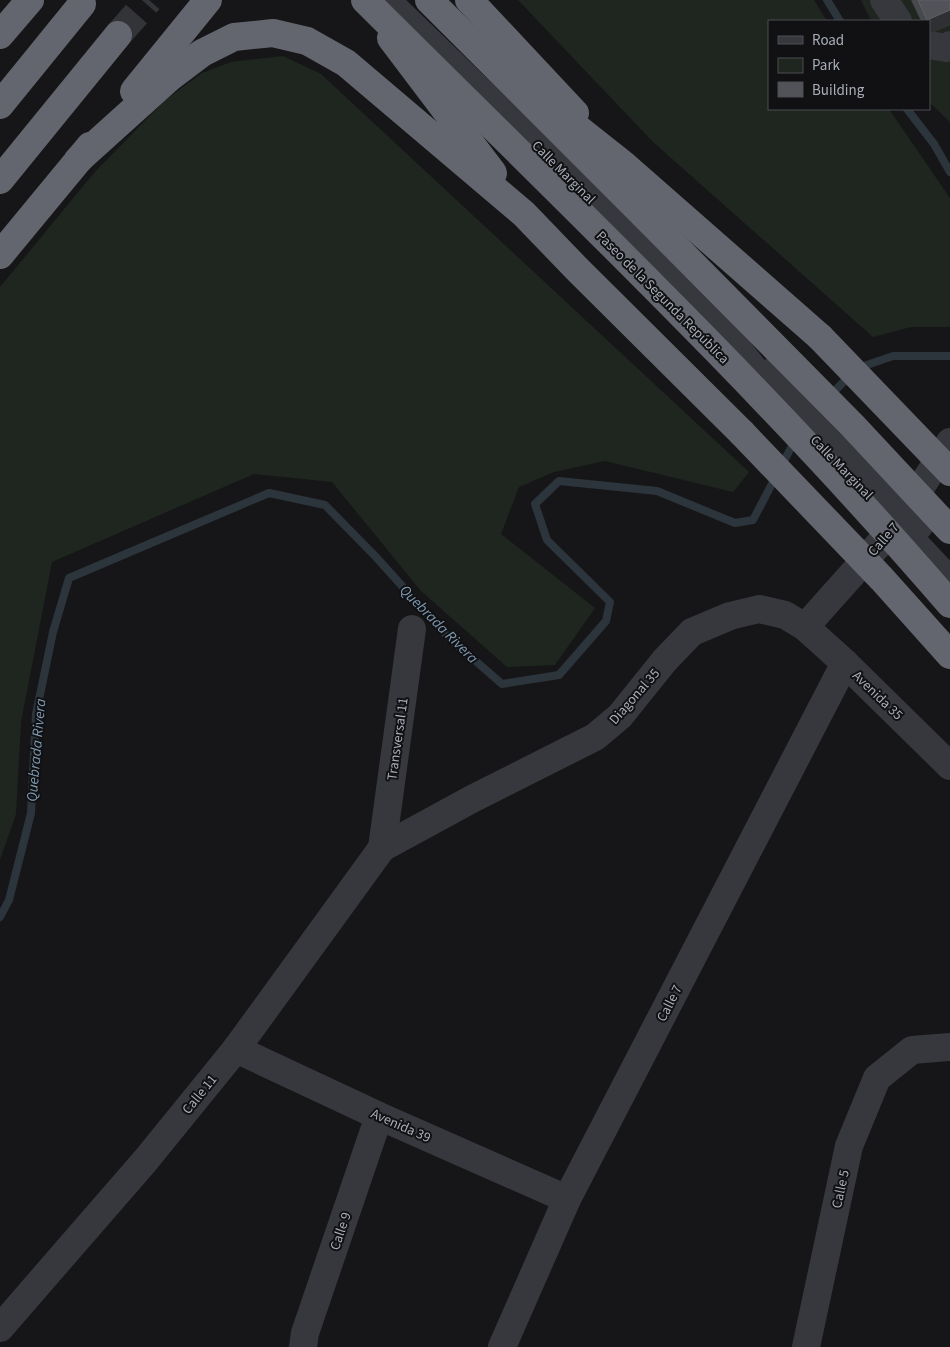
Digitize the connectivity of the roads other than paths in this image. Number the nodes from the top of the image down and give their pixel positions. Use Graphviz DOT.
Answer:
graph roads {
  1 [pos="24,0"];
  2 [pos="30,0"];
  3 [pos="208,0"];
  4 [pos="363,0"];
  5 [pos="386,0"];
  6 [pos="414,0"];
  7 [pos="429,0"];
  8 [pos="469,0"];
  9 [pos="884,0"];
  10 [pos="82,4"];
  11 [pos="897,20"];
  12 [pos="4,30"];
  13 [pos="118,35"];
  14 [pos="930,45"];
  15 [pos="950,45"];
  16 [pos="0,105"];
  17 [pos="78,160"];
  18 [pos="624,165"];
  19 [pos="0,180"];
  20 [pos="524,214"];
  21 [pos="0,254"];
  22 [pos="950,442"];
  23 [pos="950,472"];
  24 [pos="901,518"];
  25 [pos="950,530"];
  26 [pos="950,560"];
  27 [pos="950,581"];
  28 [pos="950,604"];
  29 [pos="805,627"];
  30 [pos="412,629"];
  31 [pos="950,655"];
  32 [pos="845,663"];
  33 [pos="950,766"];
  34 [pos="382,848"];
  35 [pos="950,1047"];
  36 [pos="236,1049"];
  37 [pos="378,1116"];
  38 [pos="567,1199"];
  39 [pos="0,1328"];
  40 [pos="303,1347"];
  41 [pos="502,1347"];
  42 [pos="806,1347"];
  1 -- 12 [label="highway"];
  2 -- 12 [label="highway"];
  3 -- 17 [label="highway"];
  4 -- 20 [label="highway"];
  4 -- 28 [label="highway, Paseo de la Segunda República, bridge"];
  5 -- 24 [label="street, Calle Marginal"];
  6 -- 18 [label="highway"];
  7 -- 25 [label="highway, bridge"];
  8 -- 18 [label="highway"];
  9 -- 11 [label="street"];
  10 -- 16 [label="highway"];
  13 -- 19 [label="highway"];
  14 -- 15 [label="street"];
  17 -- 20 [label="highway"];
  17 -- 21 [label="highway"];
  18 -- 23 [label="highway, bridge"];
  20 -- 31 [label="highway, bridge"];
  22 -- 24 [label="street, Calle 7"];
  24 -- 26 [label="street, Calle Marginal"];
  24 -- 27 [label="street, Calle Marginal"];
  24 -- 29 [label="street, Calle 7"];
  29 -- 32 [label="street, Avenida 35"];
  29 -- 34 [label="street, Diagonal 35"];
  30 -- 34 [label="street, Transversal 11"];
  32 -- 33 [label="street, Avenida 35"];
  32 -- 38 [label="street, Calle 7"];
  34 -- 36 [label="street, Calle 11"];
  35 -- 42 [label="street, Calle 5"];
  36 -- 37 [label="street, Avenida 39"];
  36 -- 39 [label="street, Calle 11"];
  37 -- 38 [label="street, Avenida 39"];
  37 -- 40 [label="street, Calle 9"];
  38 -- 41 [label="street, Calle 7"];
}
